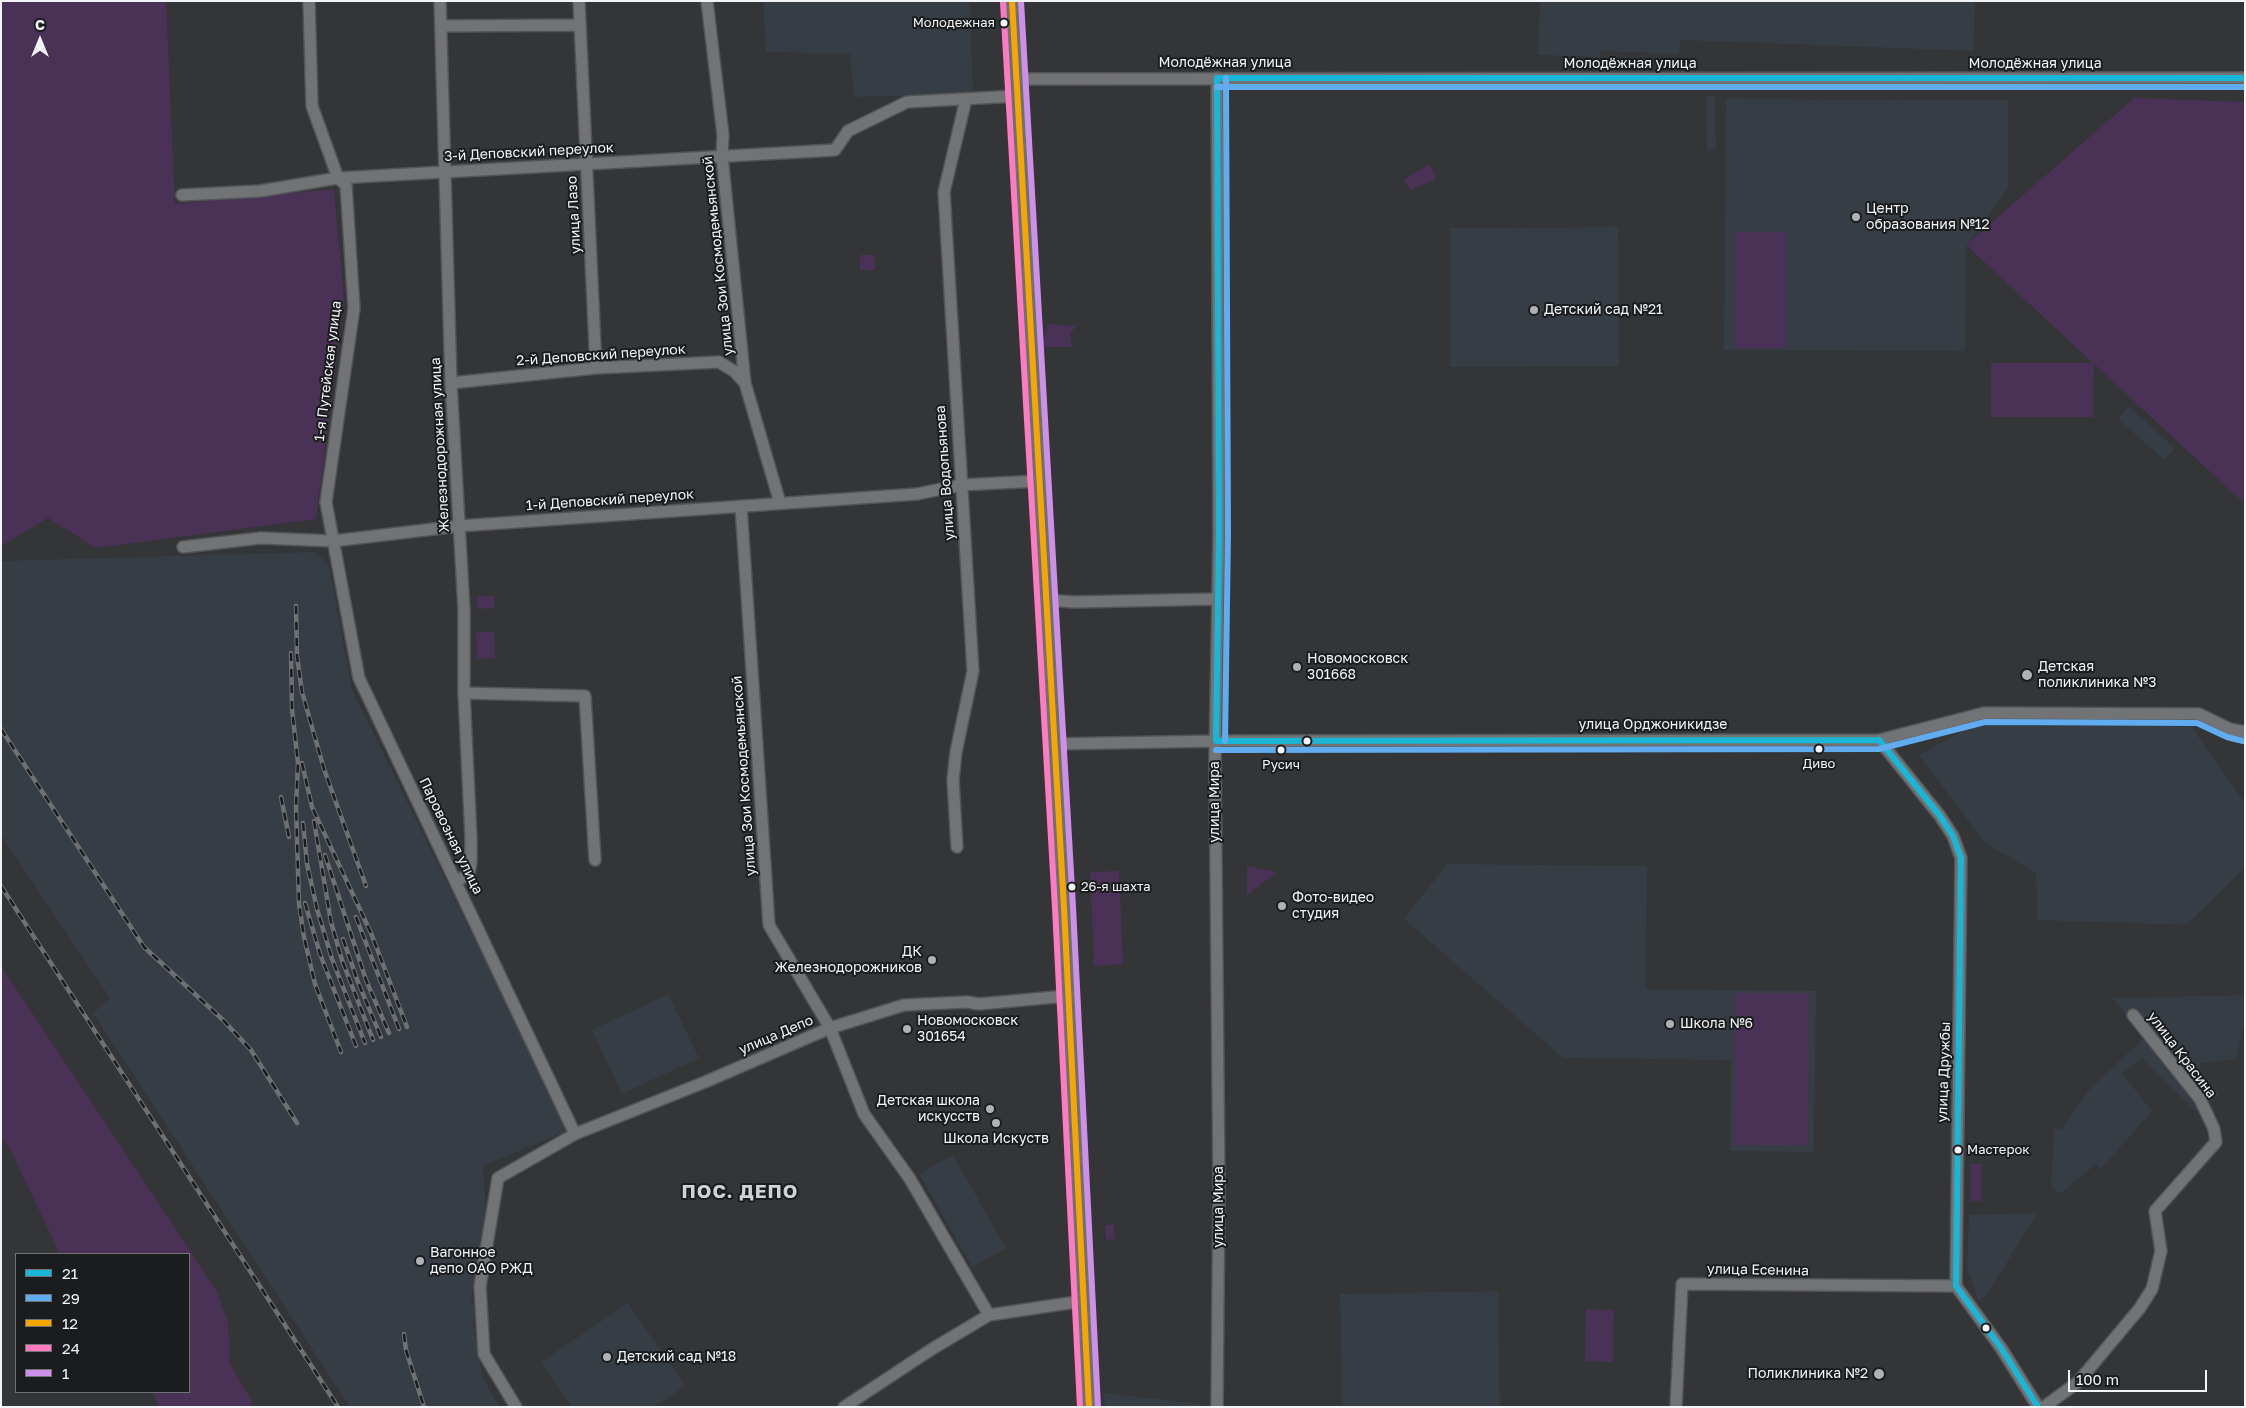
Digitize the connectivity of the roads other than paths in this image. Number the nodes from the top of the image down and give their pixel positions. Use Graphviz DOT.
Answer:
graph roads {
  1 [pos="309,1"];
  2 [pos="440,1"];
  3 [pos="579,1"];
  4 [pos="708,1"];
  5 [pos="1012,1"];
  6 [pos="580,25"];
  7 [pos="440,26"];
  8 [pos="1216,78"];
  9 [pos="2245,78"];
  10 [pos="1016,79"];
  11 [pos="1017,96"];
  12 [pos="966,99"];
  13 [pos="722,156"];
  14 [pos="586,164"];
  15 [pos="444,172"];
  16 [pos="338,178"];
  17 [pos="182,195"];
  18 [pos="596,368"];
  19 [pos="451,383"];
  20 [pos="745,383"];
  21 [pos="1038,481"];
  22 [pos="961,485"];
  23 [pos="780,503"];
  24 [pos="741,506"];
  25 [pos="459,526"];
  26 [pos="333,541"];
  27 [pos="183,547"];
  28 [pos="1045,600"];
  29 [pos="1218,600"];
  30 [pos="464,693"];
  31 [pos="2245,732"];
  32 [pos="1879,740"];
  33 [pos="1216,741"];
  34 [pos="1054,744"];
  35 [pos="957,847"];
  36 [pos="595,860"];
  37 [pos="457,881"];
  38 [pos="1067,996"];
  39 [pos="2133,1016"];
  40 [pos="830,1028"];
  41 [pos="575,1134"];
  42 [pos="1956,1286"];
  43 [pos="1083,1302"];
  44 [pos="989,1315"];
  45 [pos="516,1407"];
  46 [pos="844,1407"];
  47 [pos="1089,1407"];
  48 [pos="1217,1407"];
  49 [pos="1676,1407"];
  50 [pos="2038,1407"];
  51 [pos="2044,1407"];
  1 -- 16 [label="street, 1-я Путейская улица"];
  2 -- 7 [label="street, Железнодорожная улица"];
  3 -- 6 [label="street, улица Лазо"];
  4 -- 13 [label="street, улица Зои Космодемьянской"];
  5 -- 10 [label="main road"];
  6 -- 7 [label="street"];
  6 -- 14 [label="street, улица Лазо"];
  7 -- 15 [label="street, Железнодорожная улица"];
  8 -- 9 [label="street, Молодёжная улица"];
  8 -- 10 [label="street, Молодёжная улица"];
  8 -- 29 [label="street, улица Мира"];
  10 -- 11 [label="main road"];
  11 -- 12 [label="street"];
  11 -- 21 [label="main road"];
  12 -- 13 [label="street, 3-й Деповский переулок"];
  12 -- 22 [label="street, улица Водопьянова"];
  13 -- 14 [label="street, 3-й Деповский переулок"];
  13 -- 20 [label="street, улица Зои Космодемьянской"];
  14 -- 15 [label="street, 3-й Деповский переулок"];
  14 -- 18 [label="street, улица Лазо"];
  15 -- 16 [label="street, 3-й Деповский переулок"];
  15 -- 19 [label="street, Железнодорожная улица"];
  16 -- 17 [label="street, 3-й Деповский переулок"];
  16 -- 26 [label="street, 1-я Путейская улица"];
  18 -- 19 [label="street, 2-й Деповский переулок"];
  18 -- 20 [label="street, 2-й Деповский переулок"];
  19 -- 25 [label="street, Железнодорожная улица"];
  20 -- 23 [label="street, улица Зои Космодемьянской"];
  21 -- 22 [label="street, 1-й Деповский переулок"];
  21 -- 28 [label="main road"];
  22 -- 23 [label="street, 1-й Деповский переулок"];
  22 -- 35 [label="street, улица Водопьянова"];
  23 -- 24 [label="street, 1-й Деповский переулок"];
  24 -- 25 [label="street, 1-й Деповский переулок"];
  24 -- 40 [label="street, улица Зои Космодемьянской"];
  25 -- 26 [label="street, 1-й Деповский переулок"];
  25 -- 30 [label="street, Железнодорожная улица"];
  26 -- 27 [label="street, 1-й Деповский переулок"];
  26 -- 37 [label="street, Паровозная улица"];
  28 -- 29 [label="street"];
  28 -- 34 [label="main road"];
  29 -- 33 [label="street, улица Мира"];
  30 -- 36 [label="street"];
  30 -- 37 [label="street, Железнодорожная улица"];
  31 -- 32 [label="street, улица Орджоникидзе"];
  32 -- 33 [label="street, улица Орджоникидзе"];
  32 -- 42 [label="street, улица Дружбы"];
  33 -- 34 [label="street, улица Орджоникидзе"];
  33 -- 48 [label="street, улица Мира"];
  34 -- 38 [label="main road"];
  37 -- 41 [label="street, Паровозная улица"];
  38 -- 40 [label="street"];
  38 -- 43 [label="main road"];
  39 -- 51 [label="street, улица Красина"];
  40 -- 41 [label="street, улица Депо"];
  40 -- 44 [label="street, улица Депо"];
  41 -- 45 [label="street, улица Депо"];
  42 -- 49 [label="street, улица Есенина"];
  42 -- 50 [label="street"];
  43 -- 44 [label="street"];
  43 -- 47 [label="main road"];
  44 -- 46 [label="street"];
}
